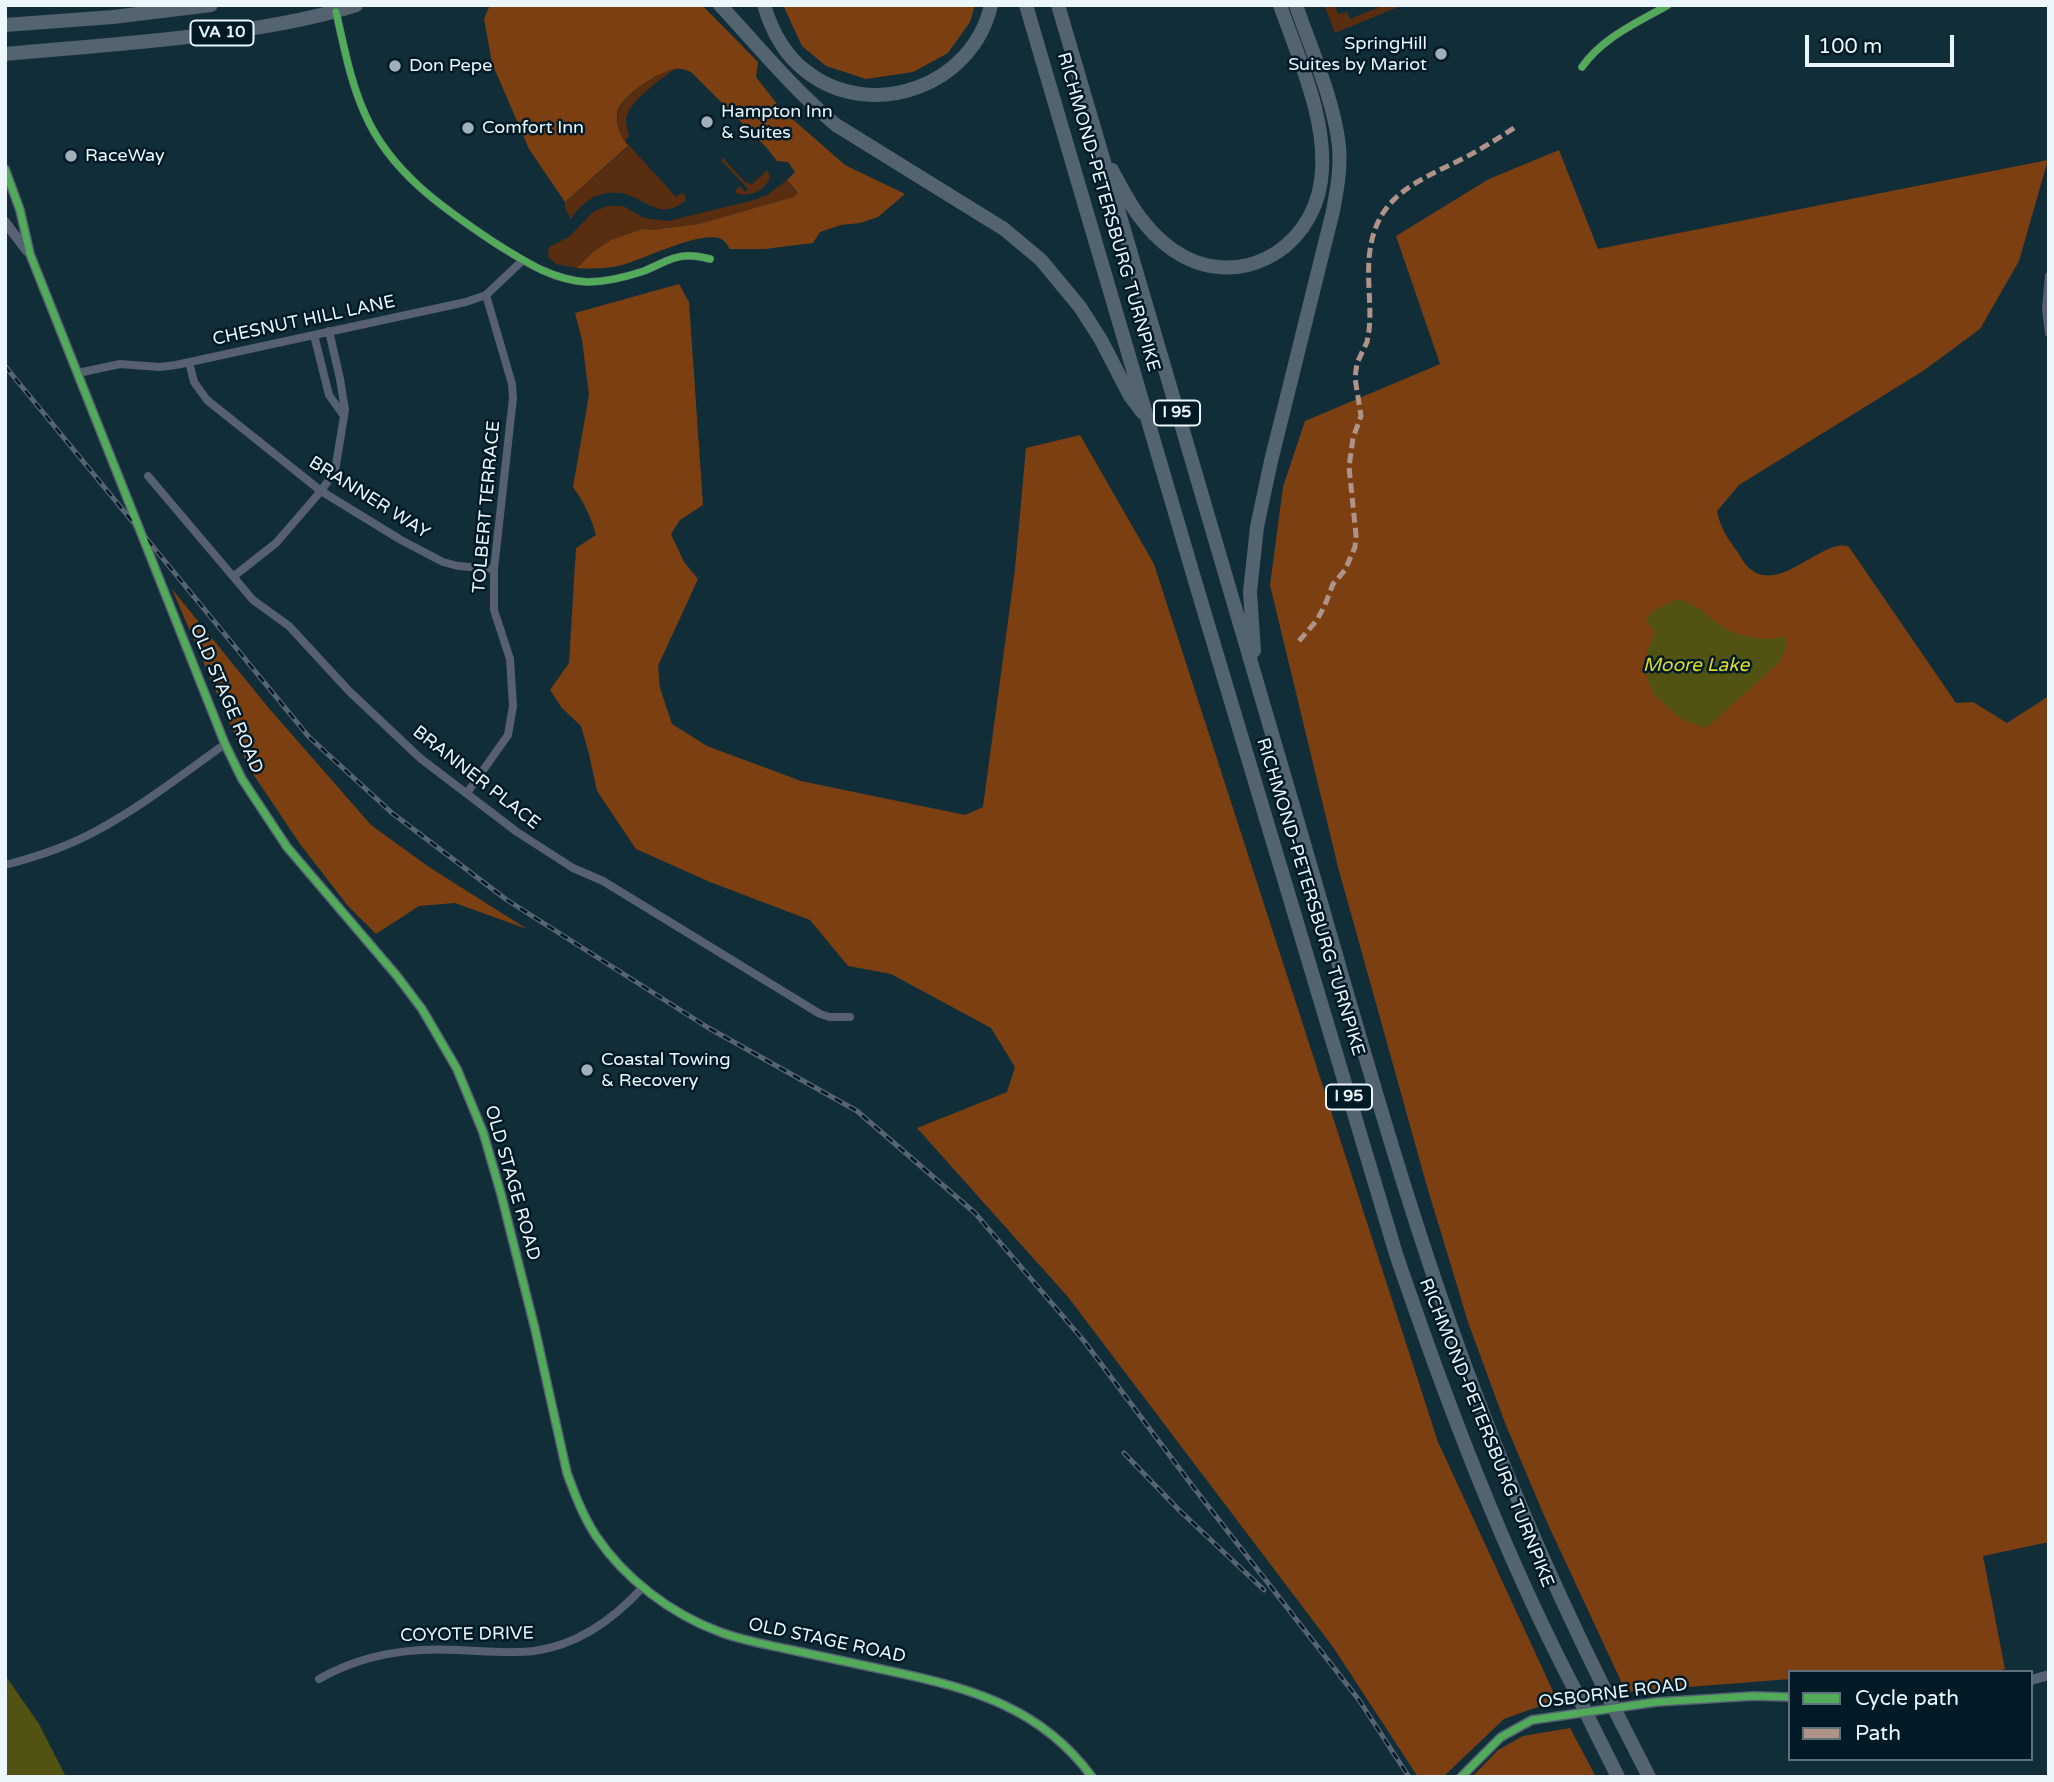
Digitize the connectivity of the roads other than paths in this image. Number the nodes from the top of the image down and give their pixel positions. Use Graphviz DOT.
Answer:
graph roads {
  1 [pos="211,5"];
  2 [pos="314,5"];
  3 [pos="356,5"];
  4 [pos="720,5"];
  5 [pos="764,5"];
  6 [pos="991,5"];
  7 [pos="1027,5"];
  8 [pos="1058,5"];
  9 [pos="1280,5"];
  10 [pos="1296,5"];
  11 [pos="1668,5"];
  12 [pos="336,8"];
  13 [pos="296,20"];
  14 [pos="5,25"];
  15 [pos="5,54"];
  16 [pos="1582,67"];
  17 [pos="1097,141"];
  18 [pos="5,169"];
  19 [pos="5,222"];
  20 [pos="30,254"];
  21 [pos="710,259"];
  22 [pos="522,261"];
  23 [pos="2049,276"];
  24 [pos="486,295"];
  25 [pos="329,331"];
  26 [pos="2049,333"];
  27 [pos="314,335"];
  28 [pos="189,362"];
  29 [pos="78,373"];
  30 [pos="344,417"];
  31 [pos="1149,421"];
  32 [pos="148,476"];
  33 [pos="321,491"];
  34 [pos="494,569"];
  35 [pos="234,576"];
  36 [pos="1257,684"];
  37 [pos="225,744"];
  38 [pos="467,793"];
  39 [pos="6,863"];
  40 [pos="850,1017"];
  41 [pos="643,1587"];
  42 [pos="319,1679"];
  43 [pos="1788,1698"];
  44 [pos="1091,1777"];
  45 [pos="1461,1777"];
  46 [pos="1618,1777"];
  47 [pos="1649,1777"];
  1 -- 14 [label="highway, VA 10"];
  2 -- 13 [label="highway"];
  3 -- 12 [label="highway, VA 10"];
  4 -- 31 [label="highway"];
  5 -- 6 [label="highway"];
  7 -- 31 [label="highway, RICHMOND-PETERSBURG TURNPIKE / I 95"];
  8 -- 17 [label="highway, RICHMOND-PETERSBURG TURNPIKE / I 95"];
  9 -- 17 [label="highway"];
  10 -- 36 [label="highway"];
  11 -- 16 [label="street"];
  12 -- 13 [label="highway, VA 10"];
  12 -- 22 [label="street"];
  13 -- 15 [label="highway, VA 10"];
  17 -- 36 [label="highway, RICHMOND-PETERSBURG TURNPIKE / I 95"];
  18 -- 20 [label="street, OLD STAGE ROAD"];
  19 -- 20 [label="street, OLD STAGE ROAD"];
  20 -- 29 [label="street, OLD STAGE ROAD"];
  21 -- 22 [label="street"];
  22 -- 24 [label="street, CHESNUT HILL LANE"];
  23 -- 26 [label="street"];
  24 -- 25 [label="street, CHESNUT HILL LANE"];
  24 -- 34 [label="street, TOLBERT TERRACE"];
  25 -- 27 [label="street, CHESNUT HILL LANE"];
  25 -- 30 [label="street"];
  27 -- 28 [label="street, CHESNUT HILL LANE"];
  27 -- 30 [label="street"];
  28 -- 29 [label="street, CHESNUT HILL LANE"];
  28 -- 33 [label="street, BRANNER WAY"];
  29 -- 37 [label="street, OLD STAGE ROAD"];
  30 -- 33 [label="street"];
  31 -- 46 [label="highway, RICHMOND-PETERSBURG TURNPIKE / I 95, bridge"];
  32 -- 35 [label="street, BRANNER PLACE"];
  33 -- 34 [label="street, BRANNER WAY"];
  33 -- 35 [label="street"];
  34 -- 38 [label="street, TOLBERT TERRACE"];
  35 -- 38 [label="street, BRANNER PLACE"];
  36 -- 47 [label="highway, RICHMOND-PETERSBURG TURNPIKE / I 95, bridge"];
  37 -- 39 [label="street"];
  37 -- 41 [label="street, OLD STAGE ROAD"];
  38 -- 40 [label="street, BRANNER PLACE"];
  41 -- 42 [label="street, COYOTE DRIVE"];
  41 -- 44 [label="street, OLD STAGE ROAD"];
  43 -- 45 [label="street, OSBORNE ROAD"];
}
